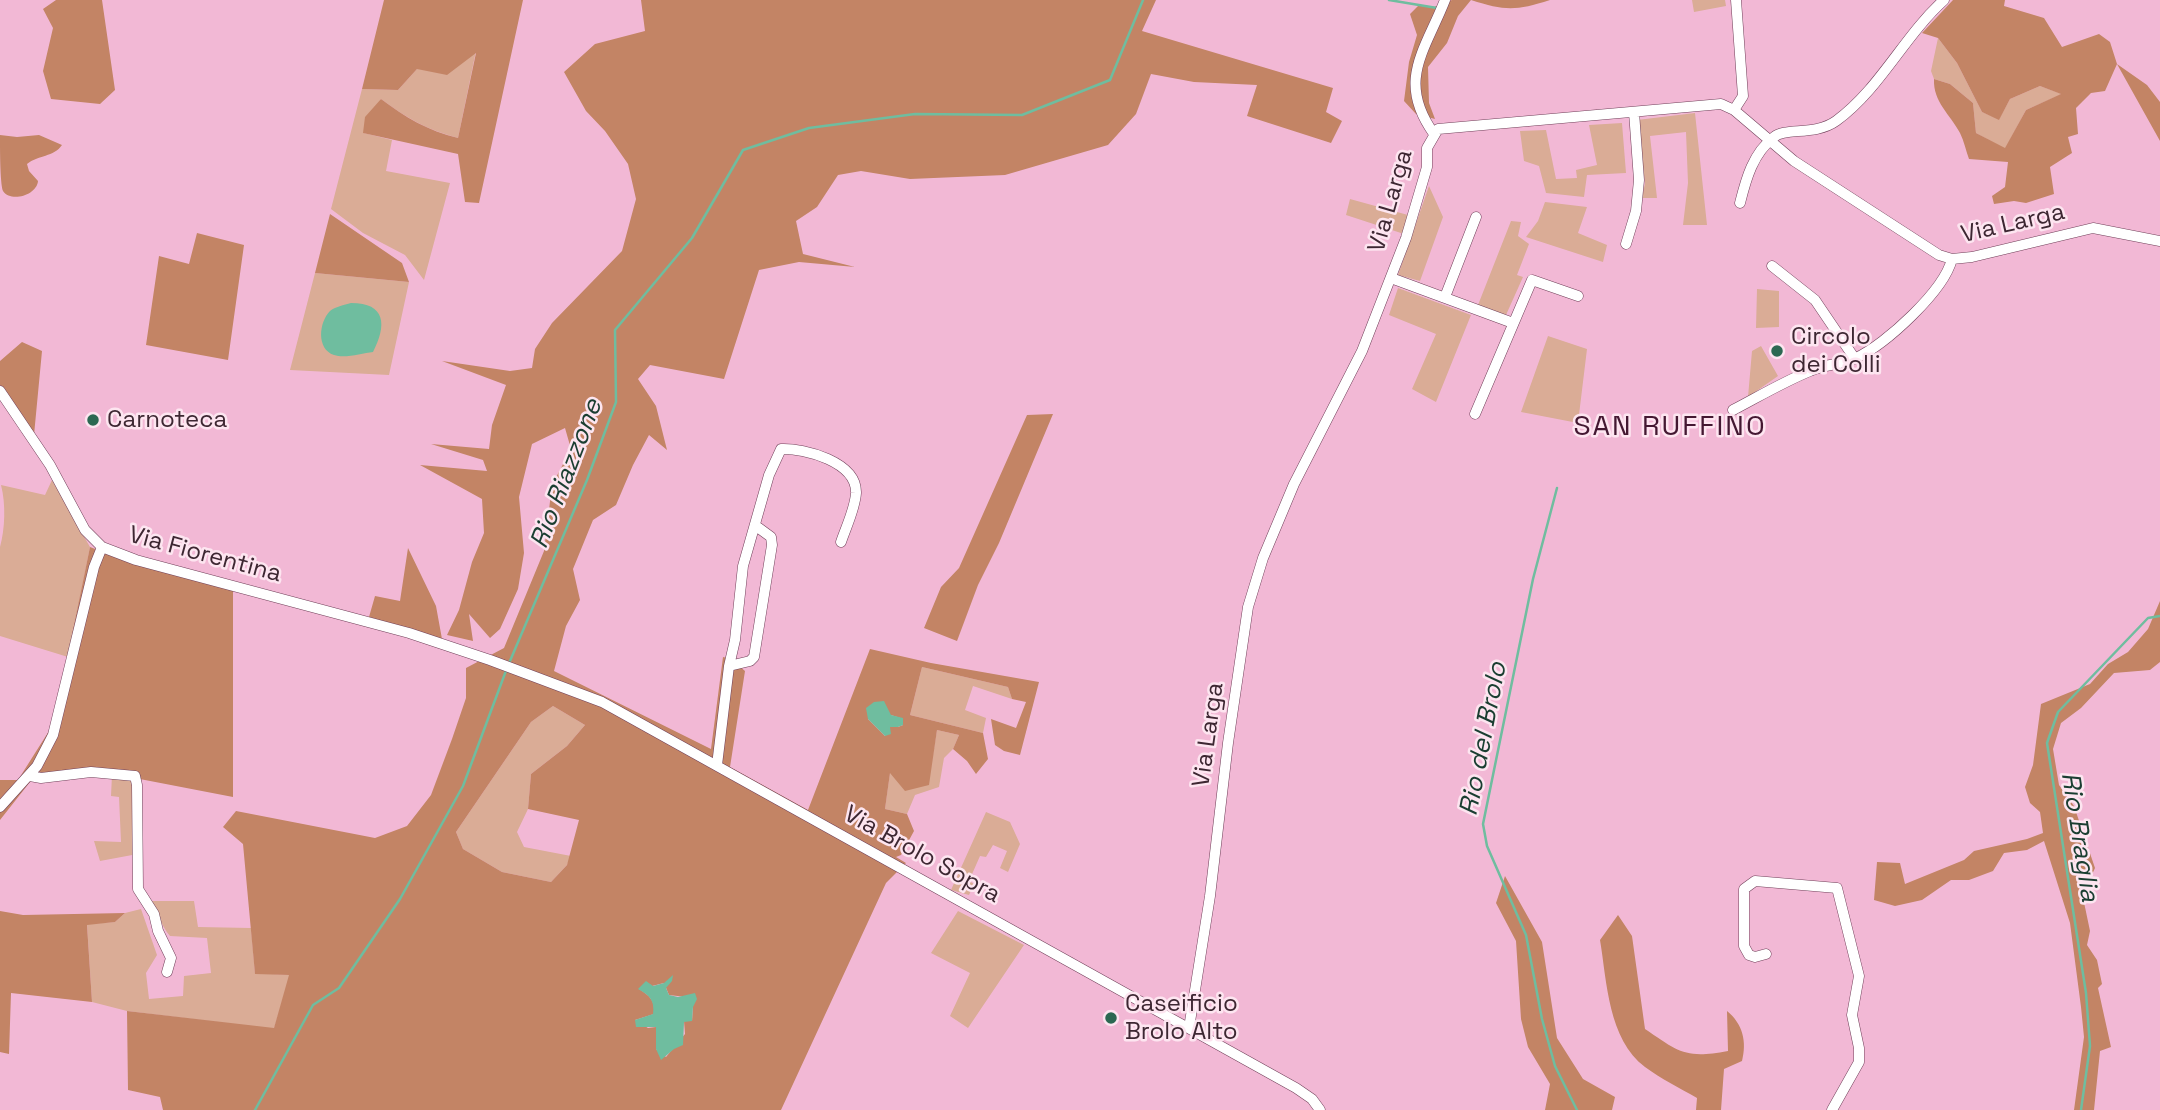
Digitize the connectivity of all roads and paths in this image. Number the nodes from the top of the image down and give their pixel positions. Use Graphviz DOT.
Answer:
graph roads {
  1 [pos="1445,0"];
  2 [pos="1736,0"];
  3 [pos="1944,0"];
  4 [pos="1734,110"];
  5 [pos="1634,111"];
  6 [pos="1434,134"];
  7 [pos="1770,142"];
  8 [pos="1740,204"];
  9 [pos="1476,218"];
  10 [pos="2160,241"];
  11 [pos="1626,244"];
  12 [pos="1952,259"];
  13 [pos="1772,265"];
  14 [pos="1391,278"];
  15 [pos="1578,296"];
  16 [pos="1445,297"];
  17 [pos="1513,323"];
  18 [pos="1856,359"];
  19 [pos="0,391"];
  20 [pos="1733,410"];
  21 [pos="1475,414"];
  22 [pos="756,526"];
  23 [pos="841,542"];
  24 [pos="102,547"];
  25 [pos="490,660"];
  26 [pos="729,666"];
  27 [pos="717,765"];
  28 [pos="30,776"];
  29 [pos="0,807"];
  30 [pos="1766,954"];
  31 [pos="167,972"];
  32 [pos="1189,1028"];
  33 [pos="1320,1110"];
  34 [pos="1832,1110"];
  1 -- 6 [label="street"];
  2 -- 4 [label="street"];
  3 -- 7 [label="street"];
  4 -- 5 [label="street, Via Larga"];
  4 -- 7 [label="street, Via Larga"];
  5 -- 6 [label="street, Via Larga"];
  5 -- 11 [label="street"];
  6 -- 14 [label="street, Via Larga"];
  7 -- 8 [label="street"];
  7 -- 12 [label="street, Via Larga"];
  9 -- 16 [label="street"];
  10 -- 12 [label="street, Via Larga"];
  12 -- 18 [label="street"];
  13 -- 18 [label="street"];
  14 -- 16 [label="street"];
  14 -- 32 [label="street, Via Larga"];
  15 -- 17 [label="street"];
  16 -- 17 [label="street"];
  17 -- 21 [label="street"];
  18 -- 20 [label="street"];
  19 -- 24 [label="street"];
  22 -- 23 [label="street"];
  22 -- 26 [label="street"];
  22 -- 26 [label="street"];
  24 -- 25 [label="street, Via Fiorentina"];
  24 -- 28 [label="street, Via Fiorentina"];
  25 -- 27 [label="street, Via Brolo Sopra"];
  26 -- 27 [label="street"];
  27 -- 32 [label="street, Via Brolo Sopra"];
  28 -- 29 [label="street, Via Fiorentina"];
  28 -- 31 [label="street"];
  30 -- 34 [label="street"];
  32 -- 33 [label="street, Via Brolo Sopra"];
}
